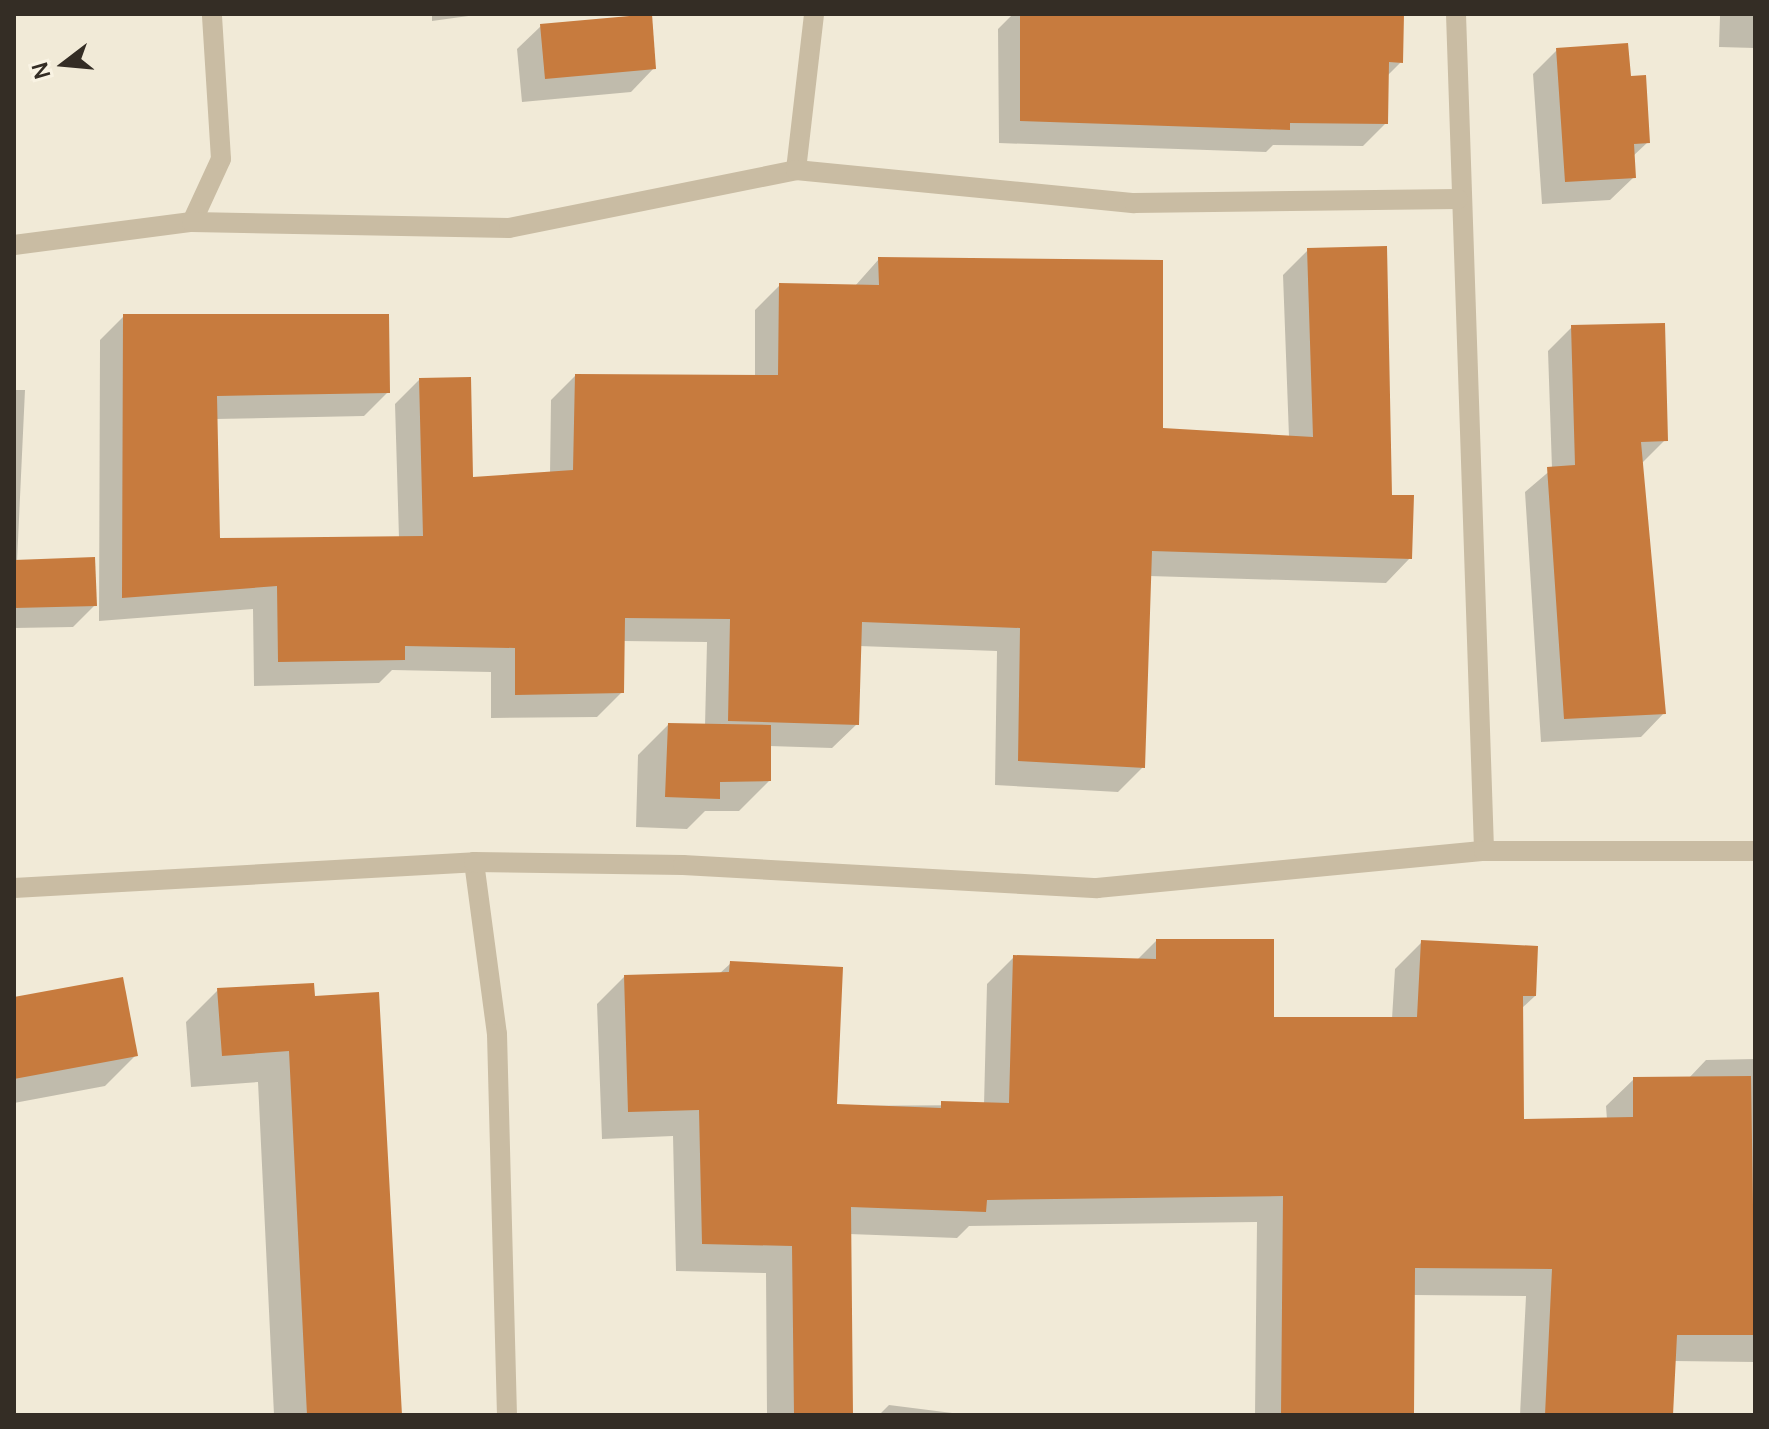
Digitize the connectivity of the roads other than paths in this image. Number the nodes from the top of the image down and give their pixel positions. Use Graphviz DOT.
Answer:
graph roads {
  1 [pos="212,14"];
  2 [pos="814,14"];
  3 [pos="1456,14"];
  4 [pos="796,170"];
  5 [pos="1458,199"];
  6 [pos="192,222"];
  7 [pos="14,245"];
  8 [pos="1484,851"];
  9 [pos="1755,851"];
  10 [pos="474,862"];
  11 [pos="14,888"];
  12 [pos="507,1415"];
  1 -- 6 [label="street"];
  2 -- 4 [label="street"];
  3 -- 5 [label="street"];
  4 -- 5 [label="street"];
  4 -- 6 [label="street"];
  5 -- 8 [label="street"];
  6 -- 7 [label="street"];
  8 -- 9 [label="street"];
  8 -- 10 [label="street"];
  10 -- 11 [label="street"];
  10 -- 12 [label="street"];
}
